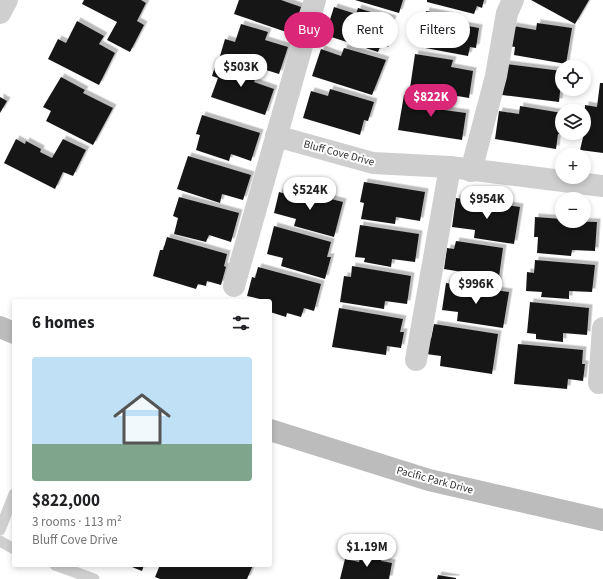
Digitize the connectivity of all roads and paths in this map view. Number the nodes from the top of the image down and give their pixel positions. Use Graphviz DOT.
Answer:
graph roads {
  1 [pos="7,0"];
  2 [pos="315,0"];
  3 [pos="513,0"];
  4 [pos="0,13"];
  5 [pos="276,136"];
  6 [pos="450,167"];
  7 [pos="471,171"];
  8 [pos="603,186"];
  9 [pos="234,286"];
  10 [pos="0,327"];
  11 [pos="603,328"];
  12 [pos="12,332"];
  13 [pos="416,360"];
  14 [pos="599,383"];
  15 [pos="272,431"];
  16 [pos="12,499"];
  17 [pos="603,520"];
  18 [pos="0,530"];
  19 [pos="0,541"];
  20 [pos="12,548"];
  21 [pos="60,567"];
  22 [pos="92,579"];
  1 -- 4 [label="street"];
  2 -- 5 [label="street"];
  3 -- 7 [label="street"];
  5 -- 6 [label="street, Bluff Cove Drive"];
  5 -- 9 [label="street"];
  6 -- 7 [label="street, Bluff Cove Drive"];
  6 -- 13 [label="street"];
  7 -- 8 [label="street, Bluff Cove Drive"];
  10 -- 12 [label="main road"];
  11 -- 14 [label="street"];
  15 -- 17 [label="main road, Pacific Park Drive"];
  16 -- 18 [label="lane"];
  19 -- 20 [label="lane"];
  21 -- 22 [label="lane"];
}
